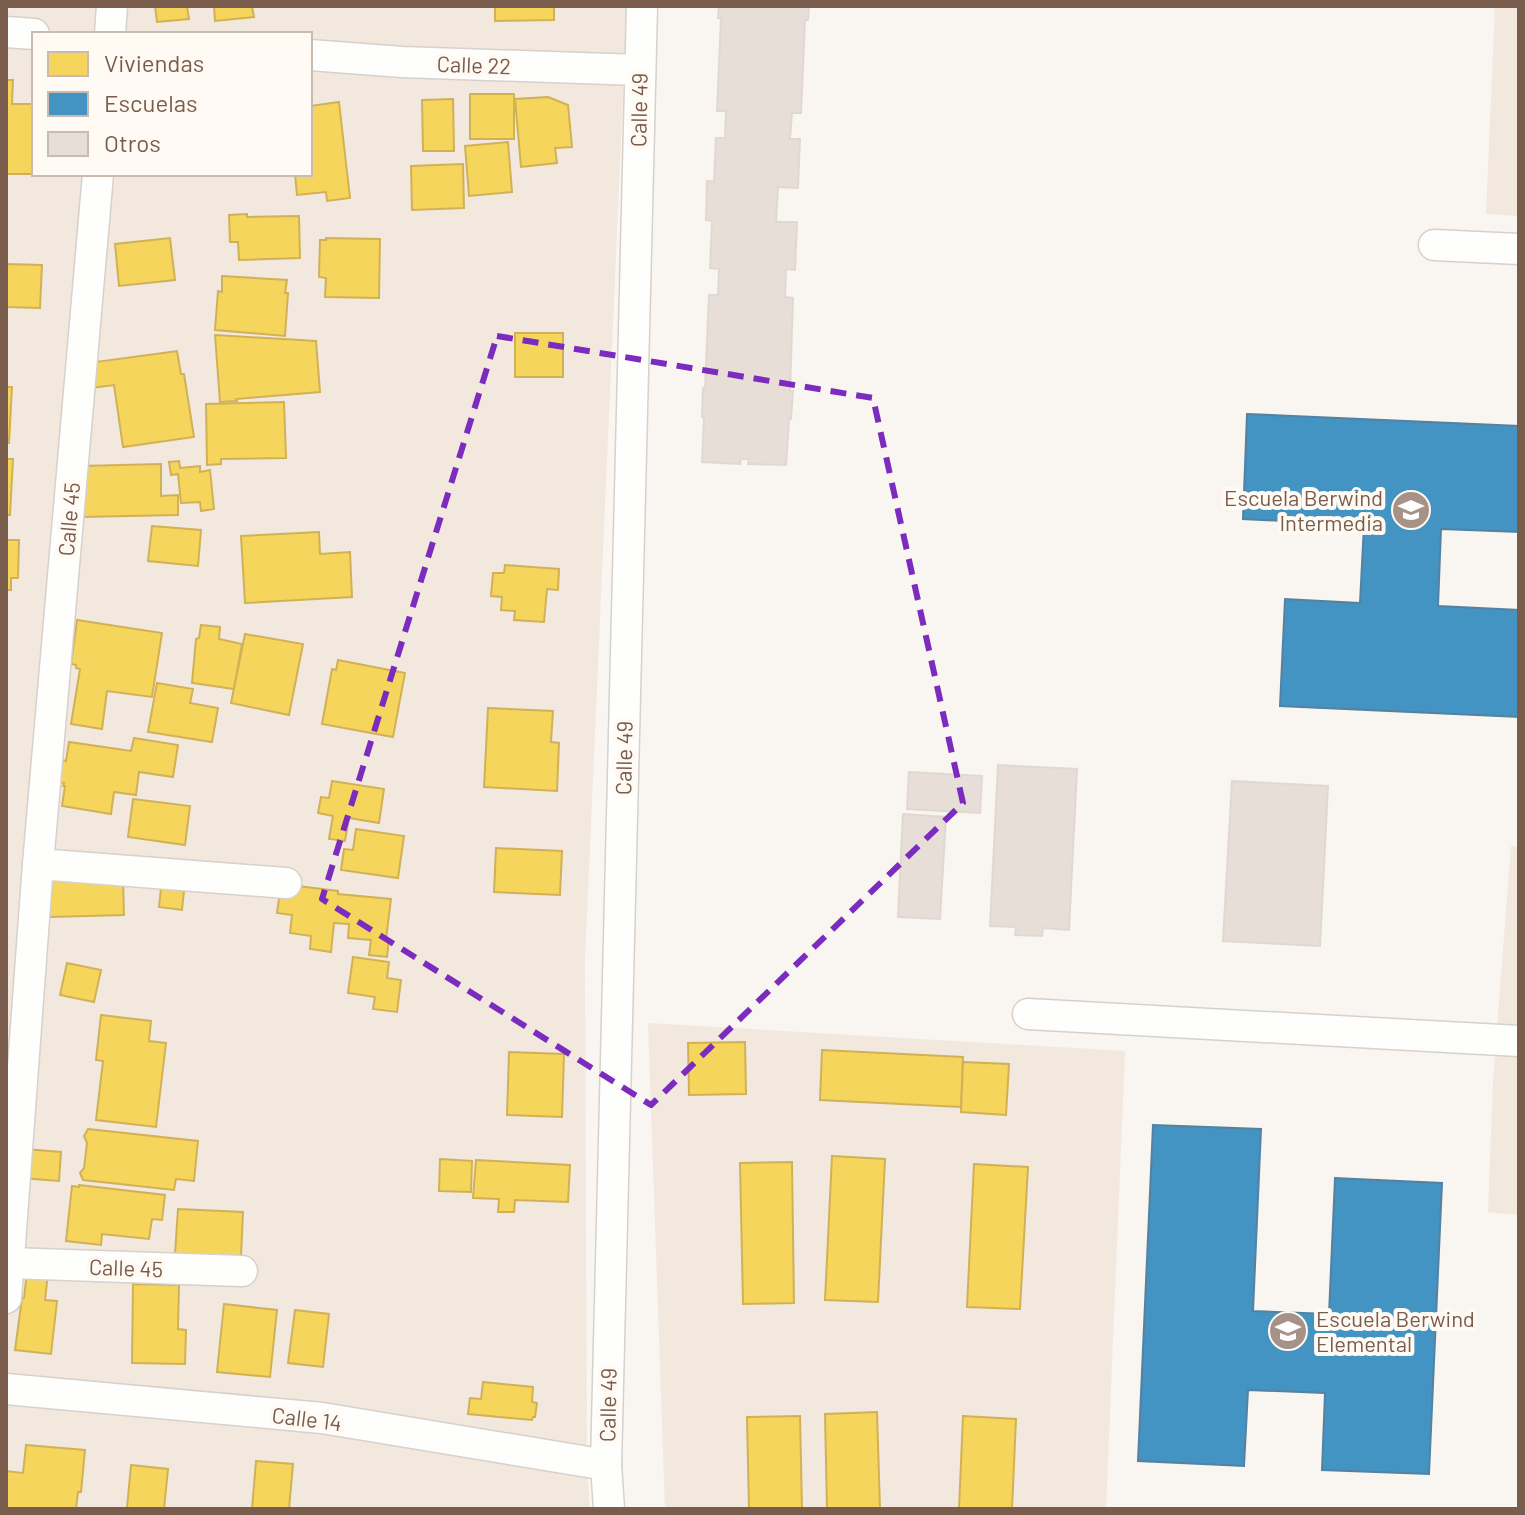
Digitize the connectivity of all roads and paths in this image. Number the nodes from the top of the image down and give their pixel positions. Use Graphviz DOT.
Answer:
graph roads {
  1 [pos="112,6"];
  2 [pos="642,6"];
  3 [pos="6,32"];
  4 [pos="110,32"];
  5 [pos="32,34"];
  6 [pos="312,55"];
  7 [pos="639,70"];
  8 [pos="98,176"];
  9 [pos="1434,245"];
  10 [pos="1519,249"];
  11 [pos="38,864"];
  12 [pos="286,883"];
  13 [pos="1028,1014"];
  14 [pos="1519,1041"];
  15 [pos="10,1263"];
  16 [pos="242,1271"];
  17 [pos="6,1298"];
  18 [pos="6,1389"];
  19 [pos="606,1465"];
  20 [pos="609,1509"];
  1 -- 4 [label="street"];
  2 -- 7 [label="street, Calle 49"];
  3 -- 5 [label="street"];
  6 -- 7 [label="street, Calle 22"];
  7 -- 19 [label="street, Calle 49"];
  8 -- 11 [label="street, Calle 45"];
  9 -- 10 [label="street"];
  11 -- 12 [label="street"];
  11 -- 15 [label="street, Calle 45"];
  13 -- 14 [label="street"];
  15 -- 16 [label="street, Calle 45"];
  15 -- 17 [label="street, Calle 45"];
  18 -- 19 [label="street, Calle 14"];
  19 -- 20 [label="street, Calle 49"];
}
